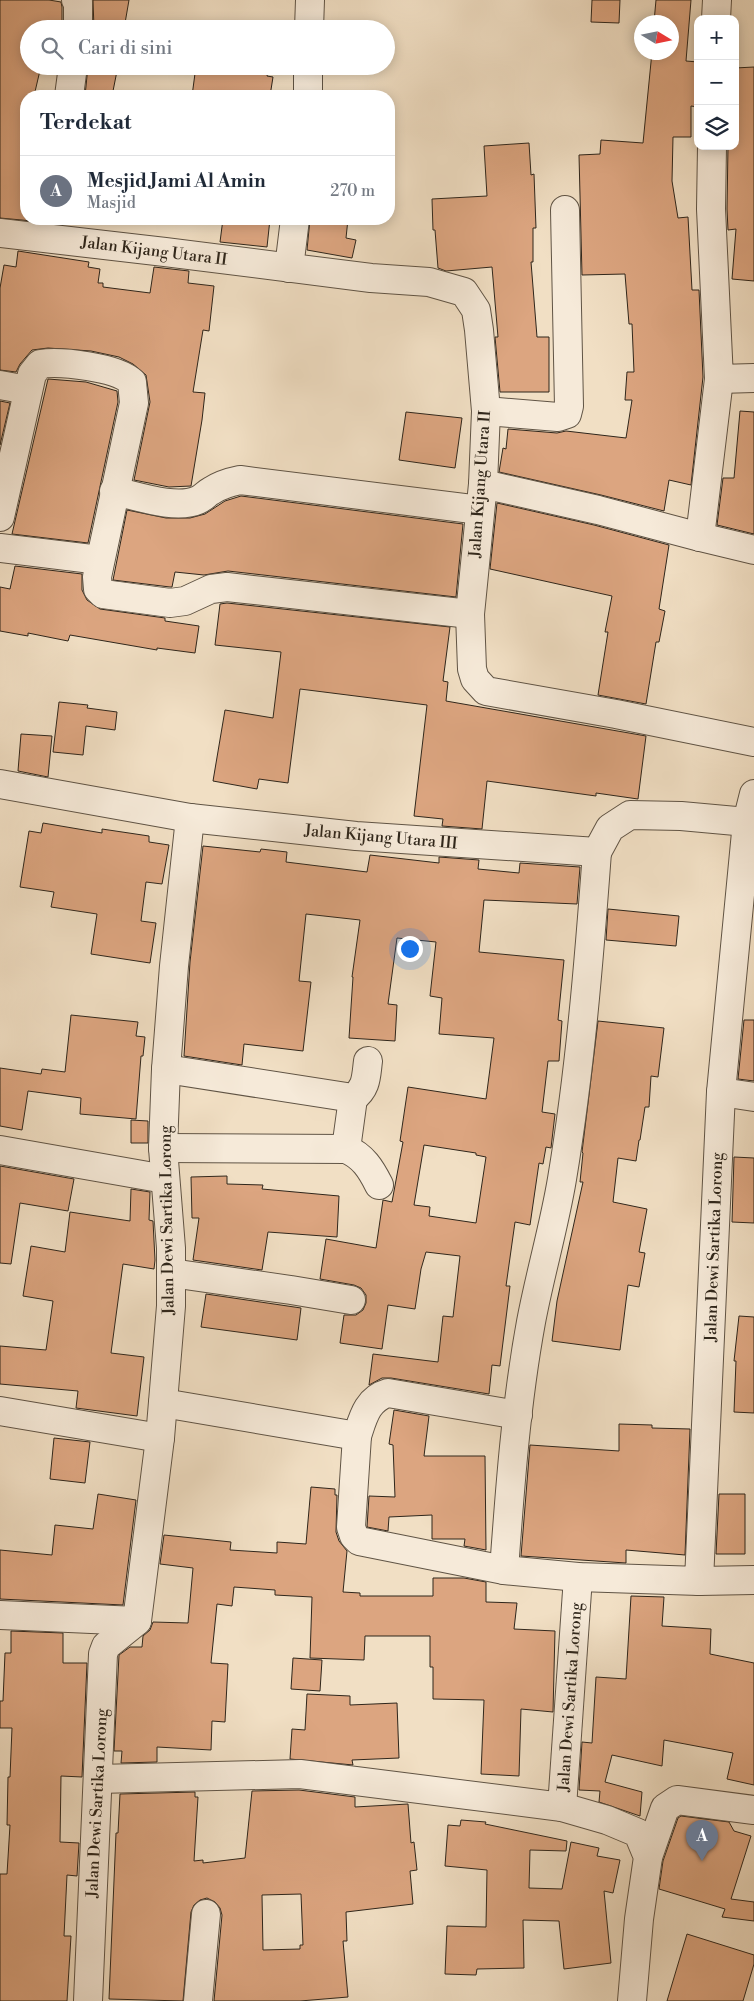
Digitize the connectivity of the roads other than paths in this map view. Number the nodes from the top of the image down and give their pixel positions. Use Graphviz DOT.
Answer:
graph roads {
  1 [pos="76,0"];
  2 [pos="310,0"];
  3 [pos="718,0"];
  4 [pos="716,15"];
  5 [pos="78,20"];
  6 [pos="309,20"];
  7 [pos="72,75"];
  8 [pos="308,75"];
  9 [pos="69,90"];
  10 [pos="308,90"];
  11 [pos="712,150"];
  12 [pos="565,210"];
  13 [pos="294,225"];
  14 [pos="49,229"];
  15 [pos="0,233"];
  16 [pos="289,268"];
  17 [pos="754,378"];
  18 [pos="719,379"];
  19 [pos="0,385"];
  20 [pos="28,390"];
  21 [pos="486,411"];
  22 [pos="114,491"];
  23 [pos="482,497"];
  24 [pos="0,517"];
  25 [pos="700,537"];
  26 [pos="0,548"];
  27 [pos="754,550"];
  28 [pos="100,560"];
  29 [pos="470,614"];
  30 [pos="754,742"];
  31 [pos="0,784"];
  32 [pos="754,794"];
  33 [pos="190,818"];
  34 [pos="747,822"];
  35 [pos="597,852"];
  36 [pos="368,1061"];
  37 [pos="166,1069"];
  38 [pos="721,1092"];
  39 [pos="754,1097"];
  40 [pos="353,1098"];
  41 [pos="163,1148"];
  42 [pos="346,1149"];
  43 [pos="0,1150"];
  44 [pos="165,1179"];
  45 [pos="379,1185"];
  46 [pos="171,1273"];
  47 [pos="351,1300"];
  48 [pos="163,1403"];
  49 [pos="0,1410"];
  50 [pos="518,1416"];
  51 [pos="357,1436"];
  52 [pos="160,1438"];
  53 [pos="504,1570"];
  54 [pos="578,1577"];
  55 [pos="754,1580"];
  56 [pos="699,1581"];
  57 [pos="0,1615"];
  58 [pos="137,1621"];
  59 [pos="98,1779"];
  60 [pos="562,1807"];
  61 [pos="754,1810"];
  62 [pos="648,1856"];
  63 [pos="206,1914"];
  64 [pos="88,2001"];
  65 [pos="198,2001"];
  66 [pos="632,2001"];
  1 -- 5 [label="street"];
  2 -- 6 [label="street"];
  3 -- 4 [label="street"];
  7 -- 9 [label="street"];
  8 -- 10 [label="street"];
  11 -- 18 [label="street"];
  12 -- 21 [label="street"];
  13 -- 16 [label="street"];
  14 -- 15 [label="street, Jalan Kijang Utara II"];
  14 -- 16 [label="street, Jalan Kijang Utara II"];
  16 -- 21 [label="street, Jalan Kijang Utara II"];
  17 -- 18 [label="street"];
  18 -- 25 [label="street"];
  19 -- 20 [label="street"];
  20 -- 22 [label="street"];
  20 -- 24 [label="street"];
  21 -- 23 [label="street, Jalan Kijang Utara II"];
  22 -- 23 [label="street"];
  22 -- 28 [label="street"];
  23 -- 25 [label="street"];
  23 -- 29 [label="street, Jalan Kijang Utara II"];
  25 -- 27 [label="street"];
  26 -- 28 [label="street"];
  28 -- 29 [label="street"];
  29 -- 30 [label="street, Jalan Kijang Utara II"];
  31 -- 33 [label="street, Jalan Kijang Utara III"];
  32 -- 34 [label="street, Jalan Dewi Sartika Lorong"];
  33 -- 35 [label="street, Jalan Kijang Utara III"];
  33 -- 37 [label="street, Jalan Dewi Sartika Lorong"];
  34 -- 35 [label="street"];
  34 -- 38 [label="street, Jalan Dewi Sartika Lorong"];
  35 -- 50 [label="street"];
  36 -- 40 [label="street"];
  37 -- 40 [label="street"];
  37 -- 41 [label="street, Jalan Dewi Sartika Lorong"];
  38 -- 39 [label="street"];
  38 -- 56 [label="street, Jalan Dewi Sartika Lorong"];
  40 -- 42 [label="street"];
  41 -- 42 [label="street"];
  41 -- 44 [label="street, Jalan Dewi Sartika Lorong"];
  42 -- 45 [label="street"];
  43 -- 44 [label="street"];
  44 -- 46 [label="street, Jalan Dewi Sartika Lorong"];
  46 -- 47 [label="street"];
  46 -- 48 [label="street, Jalan Dewi Sartika Lorong"];
  48 -- 51 [label="street"];
  48 -- 52 [label="street, Jalan Dewi Sartika Lorong"];
  49 -- 52 [label="street"];
  50 -- 51 [label="street"];
  50 -- 53 [label="street"];
  51 -- 53 [label="street"];
  52 -- 58 [label="street, Jalan Dewi Sartika Lorong"];
  53 -- 54 [label="street"];
  54 -- 56 [label="street"];
  54 -- 60 [label="street, Jalan Dewi Sartika Lorong"];
  55 -- 56 [label="street"];
  57 -- 58 [label="street"];
  58 -- 59 [label="street, Jalan Dewi Sartika Lorong"];
  59 -- 60 [label="street"];
  59 -- 64 [label="street, Jalan Dewi Sartika Lorong"];
  60 -- 62 [label="street, Jalan Dewi Sartika Lorong"];
  61 -- 62 [label="street"];
  62 -- 66 [label="street"];
  63 -- 65 [label="street"];
}
